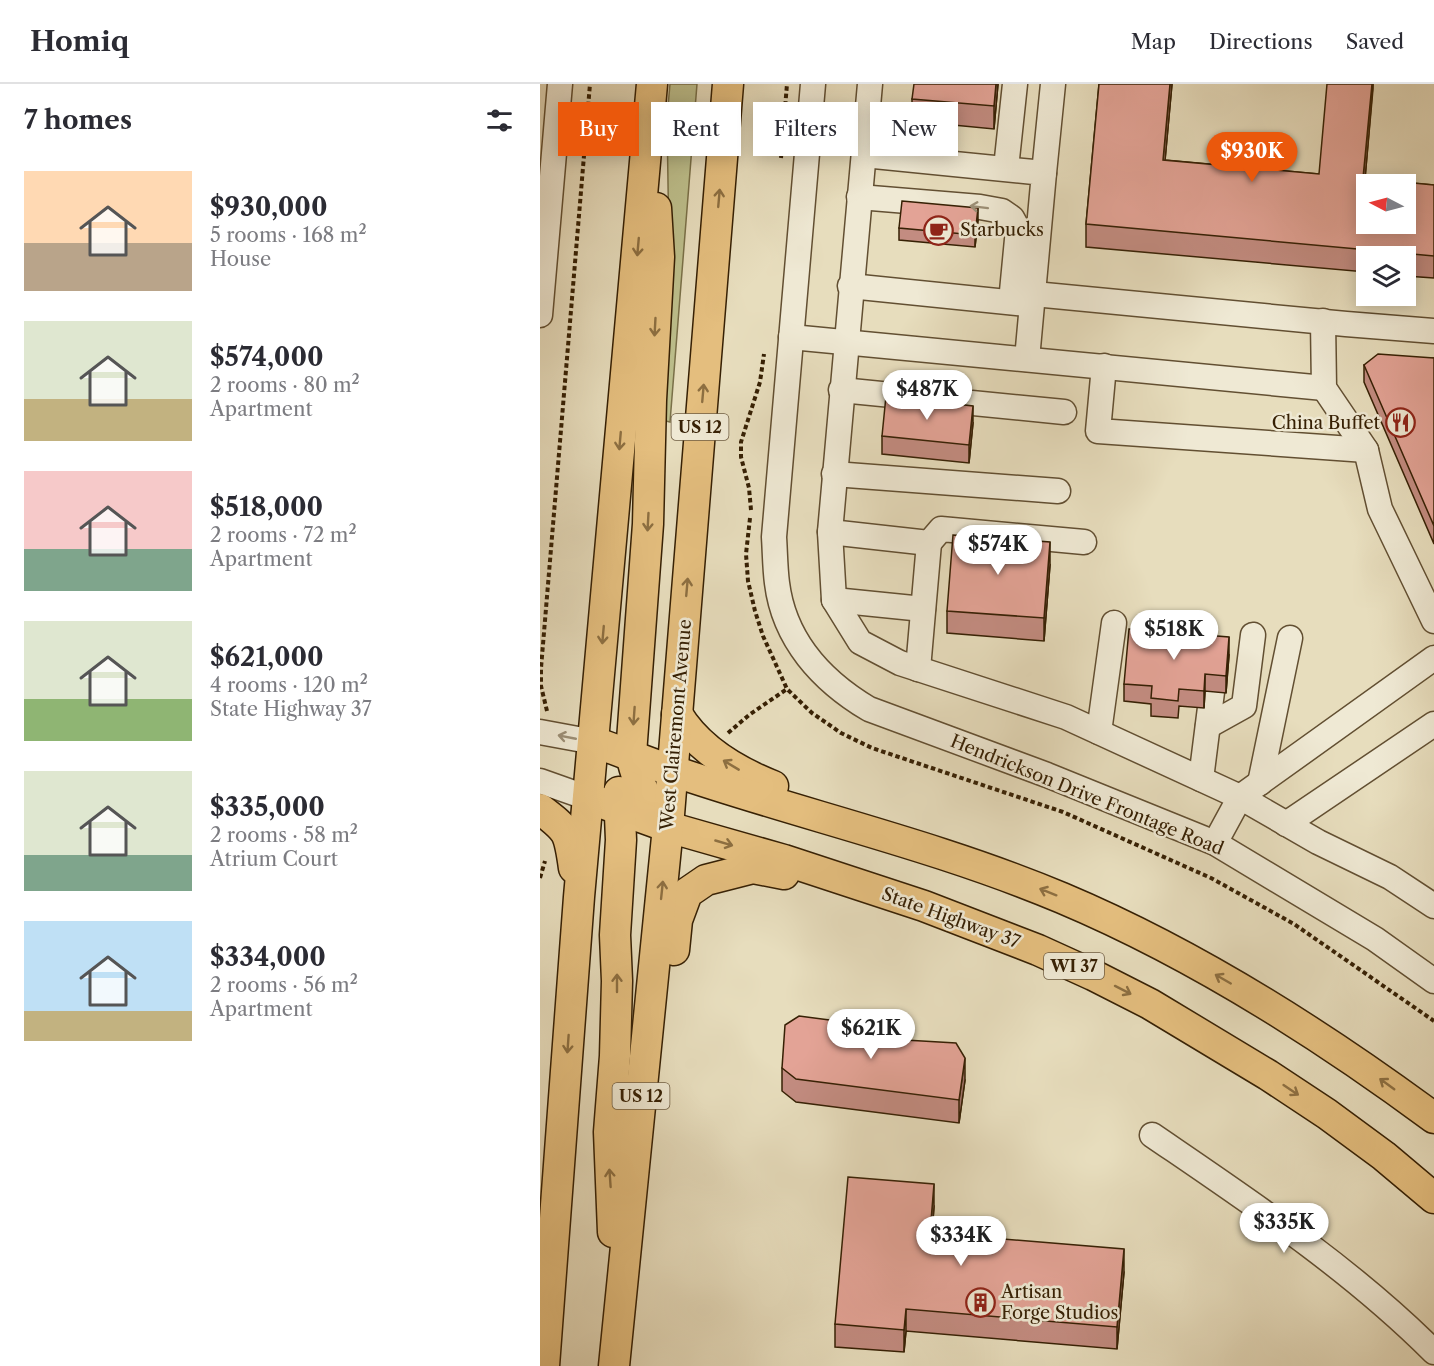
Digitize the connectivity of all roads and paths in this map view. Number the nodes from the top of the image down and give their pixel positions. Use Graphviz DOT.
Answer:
graph roads {
  1 [pos="560,84"];
  2 [pos="590,84"];
  3 [pos="652,84"];
  4 [pos="728,84"];
  5 [pos="787,84"];
  6 [pos="813,84"];
  7 [pos="870,84"];
  8 [pos="1015,84"];
  9 [pos="1053,84"];
  10 [pos="647,143"];
  11 [pos="864,155"];
  12 [pos="780,165"];
  13 [pos="1006,168"];
  14 [pos="1044,173"];
  15 [pos="859,197"];
  16 [pos="850,286"];
  17 [pos="1026,300"];
  18 [pos="540,315"];
  19 [pos="1323,321"];
  20 [pos="1434,331"];
  21 [pos="791,337"];
  22 [pos="846,342"];
  23 [pos="765,349"];
  24 [pos="1027,359"];
  25 [pos="1104,366"];
  26 [pos="1324,388"];
  27 [pos="841,390"];
  28 [pos="1064,412"];
  29 [pos="1366,450"];
  30 [pos="834,474"];
  31 [pos="1058,491"];
  32 [pos="830,532"];
  33 [pos="1084,542"];
  34 [pos="929,543"];
  35 [pos="834,600"];
  36 [pos="923,609"];
  37 [pos="1434,621"];
  38 [pos="1114,623"];
  39 [pos="1253,635"];
  40 [pos="1290,638"];
  41 [pos="1434,658"];
  42 [pos="918,669"];
  43 [pos="787,689"];
  44 [pos="1212,692"];
  45 [pos="677,714"];
  46 [pos="1434,724"];
  47 [pos="1208,726"];
  48 [pos="1099,732"];
  49 [pos="546,733"];
  50 [pos="724,736"];
  51 [pos="594,742"];
  52 [pos="631,754"];
  53 [pos="672,771"];
  54 [pos="1201,779"];
  55 [pos="540,782"];
  56 [pos="1260,783"];
  57 [pos="1240,797"];
  58 [pos="588,798"];
  59 [pos="620,808"];
  60 [pos="540,809"];
  61 [pos="1286,824"];
  62 [pos="668,827"];
  63 [pos="1215,843"];
  64 [pos="938,853"];
  65 [pos="546,860"];
  66 [pos="540,878"];
  67 [pos="889,895"];
  68 [pos="579,897"];
  69 [pos="1434,906"];
  70 [pos="1434,981"];
  71 [pos="1434,1021"];
  72 [pos="1434,1118"];
  73 [pos="1152,1135"];
  74 [pos="1434,1198"];
  75 [pos="630,1204"];
  76 [pos="619,1320"];
  77 [pos="1434,1352"];
  78 [pos="544,1366"];
  79 [pos="614,1366"];
  1 -- 18 [label="street"];
  2 -- 49 [label="path"];
  3 -- 10 [label="main road"];
  45 -- 4 [label="main road, West Clairemont Avenue / US 12, one-way"];
  5 -- 12 [label="path"];
  6 -- 21 [label="street, Hendrickson Drive Frontage Road"];
  7 -- 11 [label="street"];
  8 -- 13 [label="street"];
  9 -- 14 [label="street"];
  10 -- 51 [label="main road, one-way"];
  10 -- 52 [label="main road, one-way"];
  11 -- 13 [label="street"];
  11 -- 15 [label="street"];
  13 -- 14 [label="street"];
  14 -- 17 [label="street"];
  15 -- 16 [label="street"];
  17 -- 15 [label="street, one-way"];
  16 -- 17 [label="street"];
  16 -- 22 [label="street"];
  17 -- 19 [label="street"];
  17 -- 24 [label="street"];
  19 -- 20 [label="street"];
  19 -- 26 [label="street"];
  21 -- 22 [label="street"];
  21 -- 63 [label="street, Hendrickson Drive Frontage Road"];
  22 -- 24 [label="street"];
  22 -- 27 [label="street"];
  23 -- 43 [label="path"];
  24 -- 25 [label="street"];
  25 -- 26 [label="street"];
  25 -- 29 [label="street"];
  26 -- 29 [label="street"];
  27 -- 28 [label="street"];
  27 -- 30 [label="street"];
  29 -- 37 [label="street"];
  30 -- 31 [label="street"];
  30 -- 32 [label="street"];
  32 -- 34 [label="street"];
  32 -- 35 [label="street"];
  33 -- 34 [label="street"];
  34 -- 36 [label="street"];
  35 -- 36 [label="street"];
  35 -- 42 [label="street"];
  36 -- 42 [label="street"];
  38 -- 48 [label="street"];
  39 -- 47 [label="street"];
  40 -- 56 [label="street"];
  41 -- 56 [label="street"];
  42 -- 48 [label="street"];
  43 -- 50 [label="path"];
  43 -- 71 [label="path"];
  44 -- 47 [label="street"];
  45 -- 53 [label="main road, West Clairemont Avenue / US 12"];
  64 -- 45 [label="main road, one-way"];
  46 -- 61 [label="street"];
  47 -- 54 [label="street"];
  48 -- 54 [label="street"];
  51 -- 49 [label="street, one-way"];
  51 -- 52 [label="main road"];
  51 -- 58 [label="main road"];
  51 -- 59 [label="main road"];
  52 -- 53 [label="main road"];
  52 -- 62 [label="main road"];
  53 -- 62 [label="main road, West Clairemont Avenue / US 12"];
  53 -- 64 [label="main road"];
  54 -- 57 [label="street"];
  55 -- 58 [label="street"];
  56 -- 57 [label="street"];
  57 -- 61 [label="street"];
  57 -- 63 [label="street"];
  58 -- 59 [label="main road, State Highway 37 / WI 37"];
  58 -- 68 [label="main road"];
  59 -- 62 [label="main road, State Highway 37 / WI 37"];
  76 -- 59 [label="main road, one-way"];
  60 -- 68 [label="main road"];
  61 -- 69 [label="street"];
  62 -- 67 [label="main road, State Highway 37 / WI 37, one-way"];
  75 -- 62 [label="main road, West Clairemont Avenue / US 12, one-way"];
  63 -- 70 [label="street, Hendrickson Drive Frontage Road"];
  72 -- 64 [label="main road, one-way"];
  65 -- 66 [label="path"];
  67 -- 74 [label="main road, State Highway 37 / WI 37, one-way"];
  67 -- 75 [label="main road"];
  68 -- 78 [label="main road, one-way"];
  73 -- 77 [label="street"];
  75 -- 76 [label="main road, West Clairemont Avenue / US 12"];
  76 -- 79 [label="main road, West Clairemont Avenue / US 12"];
}
